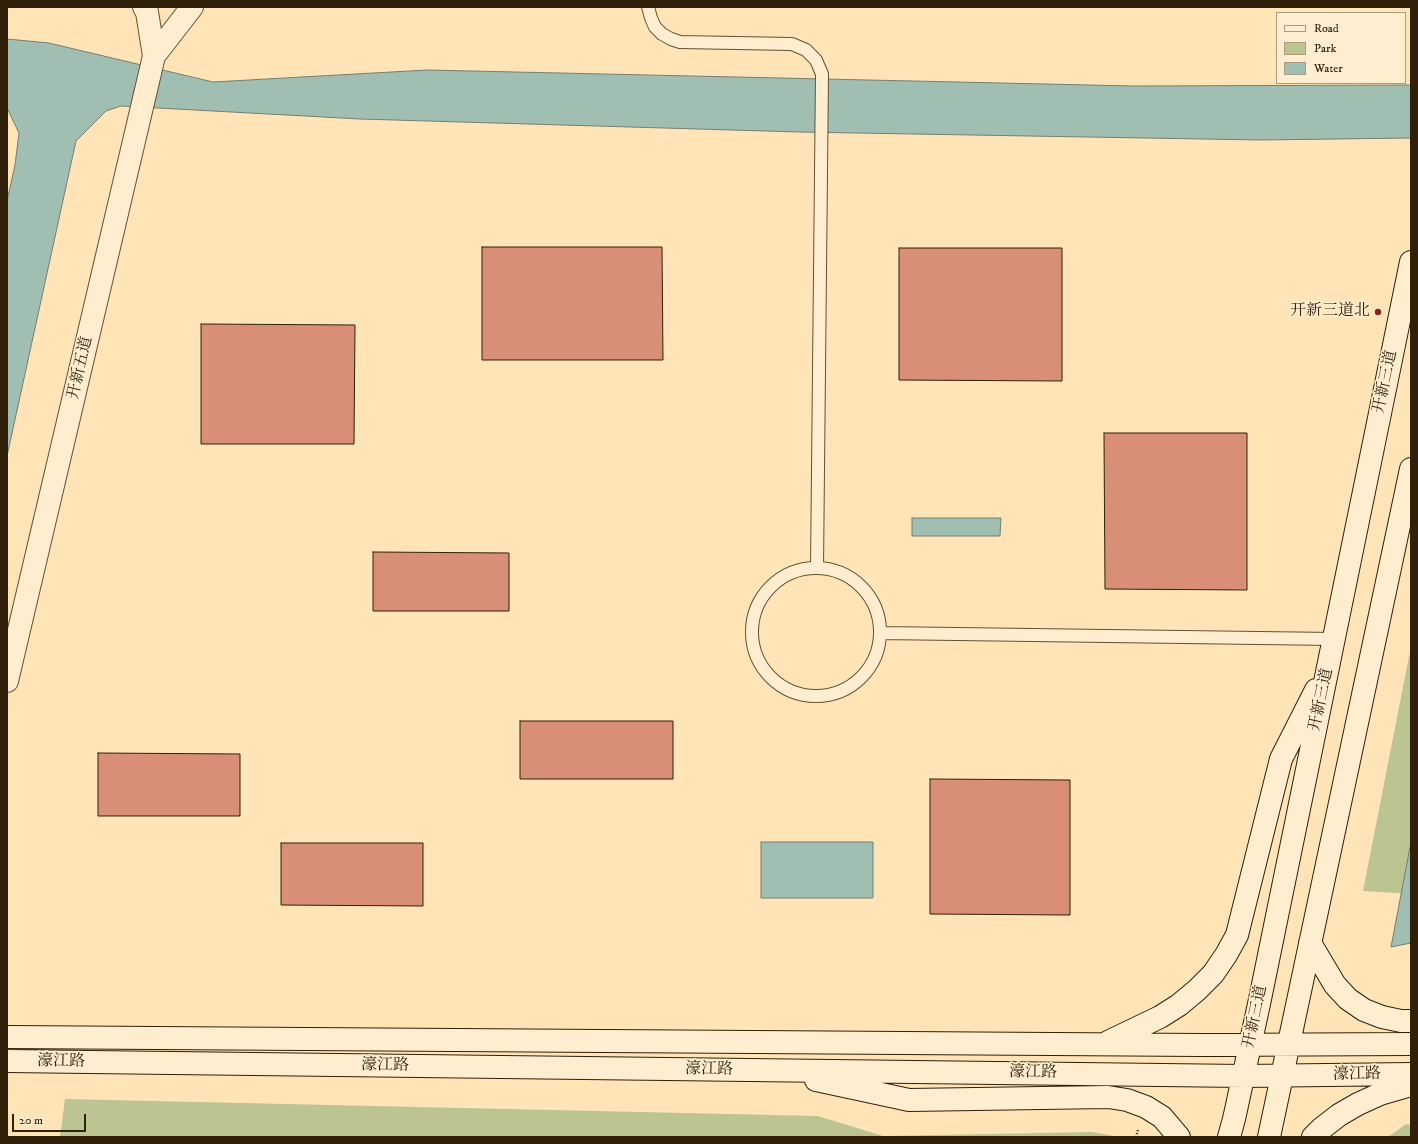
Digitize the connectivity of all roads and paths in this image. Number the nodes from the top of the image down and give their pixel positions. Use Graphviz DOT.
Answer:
graph roads {
  1 [pos="144,7"];
  2 [pos="192,7"];
  3 [pos="648,7"];
  4 [pos="154,56"];
  5 [pos="1411,262"];
  6 [pos="1411,469"];
  7 [pos="817,568"];
  8 [pos="881,633"];
  9 [pos="1334,639"];
  10 [pos="1329,664"];
  11 [pos="7,681"];
  12 [pos="1310,943"];
  13 [pos="1411,1021"];
  14 [pos="7,1037"];
  15 [pos="1103,1044"];
  16 [pos="1411,1044"];
  17 [pos="1250,1045"];
  18 [pos="1288,1045"];
  19 [pos="7,1061"];
  20 [pos="768,1070"];
  21 [pos="1411,1074"];
  22 [pos="1244,1076"];
  23 [pos="1282,1076"];
  24 [pos="1411,1085"];
  25 [pos="1138,1129"];
  26 [pos="1136,1137"];
  27 [pos="1179,1137"];
  28 [pos="1229,1137"];
  29 [pos="1269,1137"];
  30 [pos="1313,1137"];
  1 -- 4 [label="main road"];
  2 -- 4 [label="main road"];
  3 -- 7 [label="lane"];
  4 -- 11 [label="main road, 开新五道"];
  5 -- 9 [label="main road, 开新三道"];
  6 -- 12 [label="main road"];
  7 -- 8 [label="lane"];
  7 -- 8 [label="lane"];
  8 -- 9 [label="lane"];
  9 -- 10 [label="main road, 开新三道"];
  10 -- 15 [label="main road"];
  10 -- 17 [label="main road, 开新三道"];
  12 -- 13 [label="main road"];
  12 -- 18 [label="main road"];
  14 -- 15 [label="main road, 濠江路"];
  15 -- 17 [label="main road, 濠江路"];
  16 -- 18 [label="main road, 濠江路"];
  17 -- 18 [label="main road, 濠江路"];
  17 -- 22 [label="main road, 开新三道"];
  18 -- 23 [label="main road"];
  19 -- 20 [label="main road, 濠江路"];
  20 -- 22 [label="main road, 濠江路"];
  20 -- 27 [label="main road"];
  21 -- 23 [label="main road, 濠江路"];
  22 -- 23 [label="main road, 濠江路"];
  22 -- 28 [label="main road, 开新三道"];
  23 -- 29 [label="main road"];
  24 -- 30 [label="main road"];
  25 -- 26 [label="path"];
}
